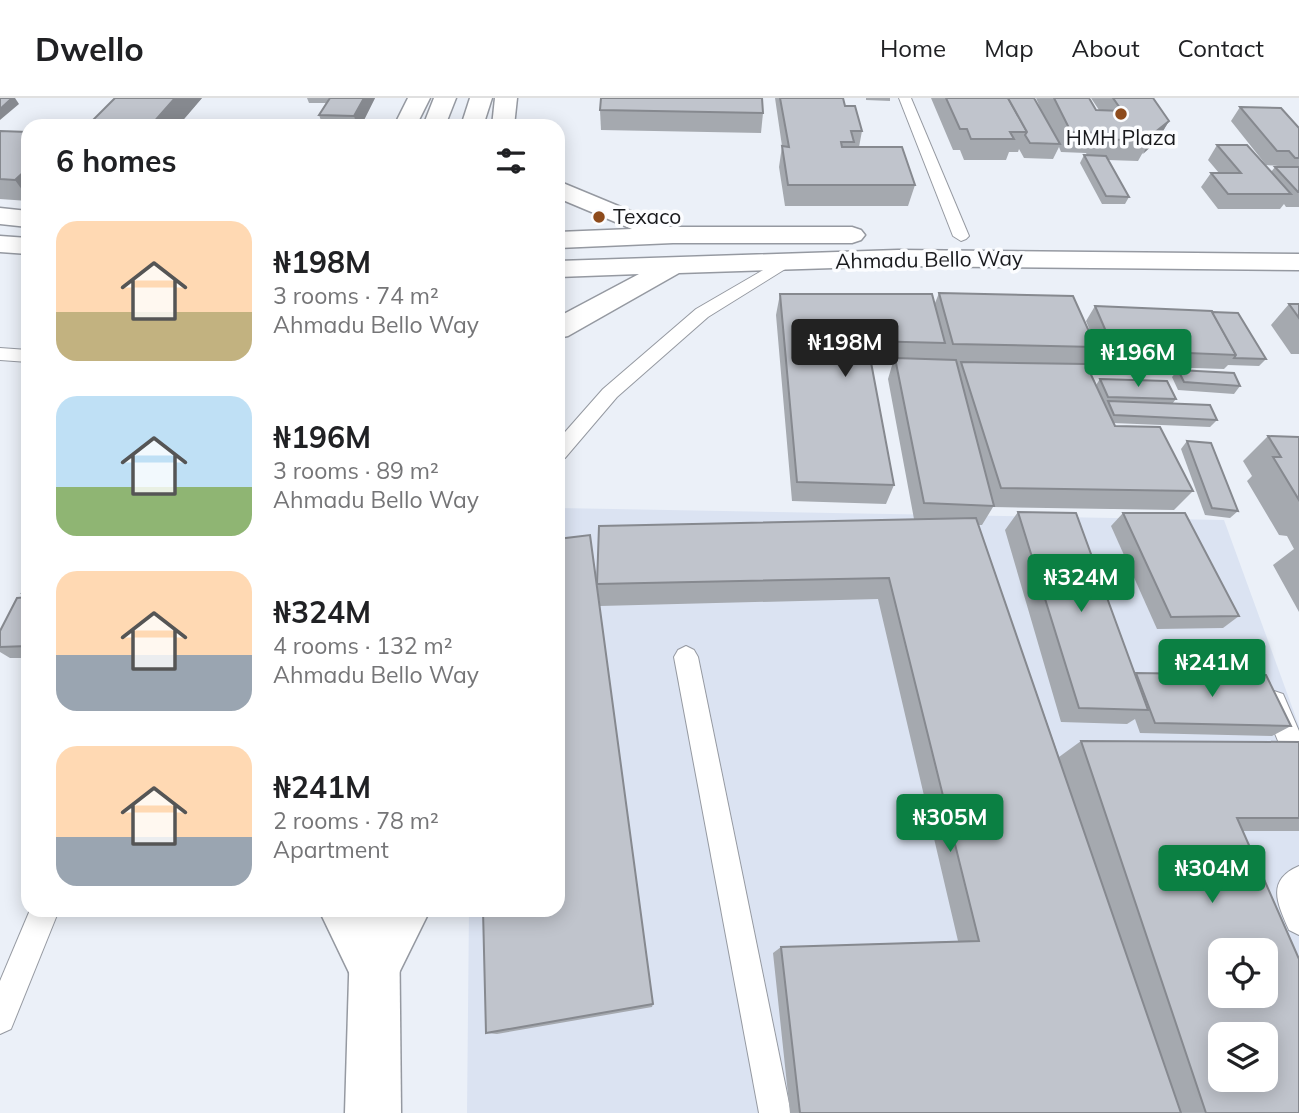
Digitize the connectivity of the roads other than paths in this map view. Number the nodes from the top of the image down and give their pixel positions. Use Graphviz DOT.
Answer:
graph roads {
  1 [pos="419,98"];
  2 [pos="445,98"];
  3 [pos="481,98"];
  4 [pos="506,98"];
  5 [pos="905,98"];
  6 [pos="408,119"];
  7 [pos="437,119"];
  8 [pos="474,119"];
  9 [pos="504,119"];
  10 [pos="565,192"];
  11 [pos="0,216"];
  12 [pos="21,218"];
  13 [pos="673,235"];
  14 [pos="961,236"];
  15 [pos="565,240"];
  16 [pos="1299,240"];
  17 [pos="0,244"];
  18 [pos="21,246"];
  19 [pos="1299,262"];
  20 [pos="784,263"];
  21 [pos="674,267"];
  22 [pos="565,269"];
  23 [pos="565,324"];
  24 [pos="0,354"];
  25 [pos="21,356"];
  26 [pos="565,445"];
  27 [pos="686,657"];
  28 [pos="1268,689"];
  29 [pos="1299,761"];
  30 [pos="1299,880"];
  31 [pos="42,917"];
  32 [pos="347,917"];
  33 [pos="375,917"];
  34 [pos="402,917"];
  35 [pos="1299,920"];
  36 [pos="374,969"];
  37 [pos="0,1018"];
  38 [pos="373,1113"];
  39 [pos="775,1113"];
  1 -- 6 [label="main road"];
  2 -- 7 [label="main road"];
  3 -- 8 [label="main road"];
  4 -- 9 [label="main road"];
  5 -- 14 [label="lane"];
  10 -- 13 [label="main road"];
  11 -- 12 [label="main road"];
  13 -- 14 [label="main road, Ahmadu Bello Way"];
  13 -- 15 [label="main road, Ahmadu Bello Way"];
  14 -- 16 [label="main road, Ahmadu Bello Way"];
  17 -- 18 [label="main road"];
  19 -- 20 [label="main road, Ahmadu Bello Way"];
  20 -- 21 [label="main road, Ahmadu Bello Way"];
  20 -- 26 [label="lane"];
  21 -- 22 [label="main road, Ahmadu Bello Way"];
  21 -- 23 [label="main road"];
  24 -- 25 [label="lane"];
  27 -- 39 [label="lane"];
  28 -- 29 [label="lane"];
  30 -- 35 [label="lane"];
  31 -- 37 [label="lane"];
  32 -- 36 [label="main road"];
  33 -- 36 [label="main road"];
  34 -- 36 [label="main road"];
  36 -- 38 [label="main road"];
}
